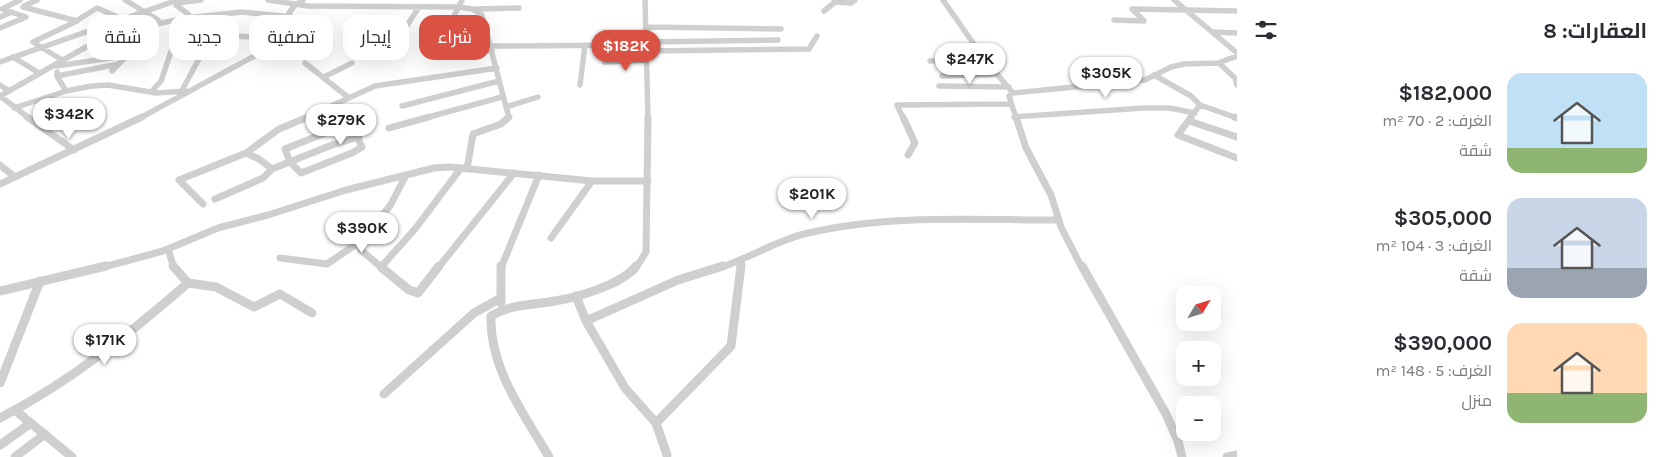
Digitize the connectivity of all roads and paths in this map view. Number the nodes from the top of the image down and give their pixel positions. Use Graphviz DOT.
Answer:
graph roads {
  1 [pos="20,0"];
  2 [pos="37,0"];
  3 [pos="125,0"];
  4 [pos="175,0"];
  5 [pos="201,0"];
  6 [pos="268,0"];
  7 [pos="303,0"];
  8 [pos="368,0"];
  9 [pos="399,0"];
  10 [pos="462,0"];
  11 [pos="513,0"];
  12 [pos="645,0"];
  13 [pos="855,0"];
  14 [pos="943,0"];
  15 [pos="1174,0"];
  16 [pos="835,1"];
  17 [pos="295,5"];
  18 [pos="363,6"];
  19 [pos="394,6"];
  20 [pos="418,6"];
  21 [pos="459,7"];
  22 [pos="1,8"];
  23 [pos="512,8"];
  24 [pos="519,8"];
  25 [pos="472,9"];
  26 [pos="1186,10"];
  27 [pos="147,11"];
  28 [pos="824,11"];
  29 [pos="1237,11"];
  30 [pos="12,12"];
  31 [pos="223,14"];
  32 [pos="113,15"];
  33 [pos="134,15"];
  34 [pos="152,15"];
  35 [pos="188,15"];
  36 [pos="214,15"];
  37 [pos="267,15"];
  38 [pos="290,15"];
  39 [pos="455,15"];
  40 [pos="0,17"];
  41 [pos="1114,20"];
  42 [pos="77,21"];
  43 [pos="409,21"];
  44 [pos="646,27"];
  45 [pos="0,28"];
  46 [pos="781,29"];
  47 [pos="87,31"];
  48 [pos="1213,32"];
  49 [pos="1237,33"];
  50 [pos="817,36"];
  51 [pos="70,37"];
  52 [pos="778,40"];
  53 [pos="584,46"];
  54 [pos="647,46"];
  55 [pos="41,47"];
  56 [pos="86,47"];
  57 [pos="492,48"];
  58 [pos="1237,54"];
  59 [pos="13,57"];
  60 [pos="169,58"];
  61 [pos="249,59"];
  62 [pos="62,60"];
  63 [pos="97,60"];
  64 [pos="124,60"];
  65 [pos="198,60"];
  66 [pos="647,60"];
  67 [pos="985,60"];
  68 [pos="930,61"];
  69 [pos="0,62"];
  70 [pos="605,62"];
  71 [pos="305,63"];
  72 [pos="352,63"];
  73 [pos="1219,63"];
  74 [pos="119,64"];
  75 [pos="50,67"];
  76 [pos="497,68"];
  77 [pos="112,71"];
  78 [pos="39,73"];
  79 [pos="997,74"];
  80 [pos="57,76"];
  81 [pos="942,76"];
  82 [pos="1154,76"];
  83 [pos="324,77"];
  84 [pos="499,81"];
  85 [pos="1237,84"];
  86 [pos="0,85"];
  87 [pos="580,85"];
  88 [pos="939,86"];
  89 [pos="1011,90"];
  90 [pos="9,91"];
  91 [pos="66,91"];
  92 [pos="191,91"];
  93 [pos="151,92"];
  94 [pos="181,92"];
  95 [pos="0,96"];
  96 [pos="502,97"];
  97 [pos="538,97"];
  98 [pos="349,98"];
  99 [pos="339,103"];
  100 [pos="1010,104"];
  101 [pos="1200,105"];
  102 [pos="402,106"];
  103 [pos="506,107"];
  104 [pos="14,108"];
  105 [pos="1195,113"];
  106 [pos="1014,116"];
  107 [pos="1237,118"];
  108 [pos="1190,121"];
  109 [pos="350,123"];
  110 [pos="389,128"];
  111 [pos="359,137"];
  112 [pos="1237,137"];
  113 [pos="74,150"];
  114 [pos="246,153"];
  115 [pos="908,155"];
  116 [pos="1237,158"];
  117 [pos="290,162"];
  118 [pos="0,165"];
  119 [pos="464,168"];
  120 [pos="272,170"];
  121 [pos="514,173"];
  122 [pos="539,175"];
  123 [pos="405,176"];
  124 [pos="15,177"];
  125 [pos="592,181"];
  126 [pos="648,181"];
  127 [pos="0,184"];
  128 [pos="215,199"];
  129 [pos="203,204"];
  130 [pos="1059,220"];
  131 [pos="551,238"];
  132 [pos="358,243"];
  133 [pos="168,249"];
  134 [pos="280,258"];
  135 [pos="742,259"];
  136 [pos="381,267"];
  137 [pos="40,281"];
  138 [pos="188,283"];
  139 [pos="0,291"];
  140 [pos="576,296"];
  141 [pos="501,298"];
  142 [pos="501,310"];
  143 [pos="312,312"];
  144 [pos="586,321"];
  145 [pos="0,383"];
  146 [pos="384,394"];
  147 [pos="16,411"];
  148 [pos="0,418"];
  149 [pos="31,423"];
  150 [pos="656,423"];
  151 [pos="45,434"];
  152 [pos="0,445"];
  153 [pos="667,455"];
  154 [pos="1237,455"];
  155 [pos="67,456"];
  156 [pos="15,457"];
  157 [pos="549,457"];
  158 [pos="1182,457"];
  159 [pos="1227,457"];
  1 -- 22 [label="street"];
  2 -- 42 [label="street"];
  3 -- 27 [label="street"];
  4 -- 5 [label="street"];
  4 -- 27 [label="street"];
  4 -- 35 [label="street"];
  6 -- 17 [label="street"];
  7 -- 17 [label="street"];
  8 -- 18 [label="street"];
  9 -- 19 [label="street"];
  10 -- 21 [label="street"];
  11 -- 23 [label="street"];
  12 -- 44 [label="street"];
  13 -- 16 [label="street"];
  14 -- 67 [label="street"];
  15 -- 26 [label="street"];
  16 -- 28 [label="street"];
  17 -- 18 [label="street"];
  17 -- 38 [label="street"];
  18 -- 19 [label="street"];
  19 -- 20 [label="street"];
  20 -- 21 [label="street"];
  20 -- 43 [label="street"];
  21 -- 25 [label="street"];
  21 -- 39 [label="street"];
  22 -- 30 [label="street"];
  23 -- 24 [label="street"];
  23 -- 25 [label="street"];
  25 -- 57 [label="street"];
  26 -- 29 [label="street"];
  26 -- 41 [label="street"];
  26 -- 48 [label="street"];
  27 -- 33 [label="street"];
  27 -- 34 [label="street"];
  30 -- 40 [label="street"];
  30 -- 45 [label="street"];
  31 -- 36 [label="street"];
  31 -- 37 [label="street"];
  32 -- 42 [label="street"];
  42 -- 55 [label="street"];
  44 -- 46 [label="street"];
  44 -- 54 [label="street"];
  47 -- 51 [label="street"];
  48 -- 49 [label="street"];
  48 -- 58 [label="street"];
  50 -- 54 [label="street"];
  51 -- 55 [label="street"];
  51 -- 56 [label="street"];
  52 -- 54 [label="street"];
  53 -- 54 [label="street"];
  53 -- 57 [label="street"];
  53 -- 87 [label="street"];
  54 -- 66 [label="street"];
  55 -- 59 [label="street"];
  55 -- 62 [label="street"];
  56 -- 62 [label="street"];
  57 -- 76 [label="street"];
  58 -- 73 [label="street"];
  59 -- 69 [label="street"];
  59 -- 78 [label="street"];
  60 -- 93 [label="street"];
  61 -- 92 [label="street"];
  62 -- 75 [label="street"];
  63 -- 75 [label="street"];
  64 -- 74 [label="street"];
  65 -- 94 [label="street"];
  66 -- 70 [label="street"];
  66 -- 126 [label="street"];
  67 -- 68 [label="street"];
  67 -- 79 [label="street"];
  71 -- 83 [label="street"];
  72 -- 83 [label="street"];
  73 -- 82 [label="street"];
  73 -- 85 [label="street"];
  74 -- 77 [label="street"];
  74 -- 80 [label="street"];
  75 -- 78 [label="street"];
  75 -- 80 [label="street"];
  76 -- 84 [label="street"];
  76 -- 98 [label="street"];
  78 -- 90 [label="street"];
  79 -- 81 [label="street"];
  79 -- 89 [label="street"];
  80 -- 91 [label="street"];
  82 -- 89 [label="street"];
  82 -- 101 [label="street"];
  83 -- 98 [label="street"];
  84 -- 96 [label="street"];
  84 -- 102 [label="street"];
  86 -- 90 [label="street"];
  88 -- 89 [label="street"];
  89 -- 100 [label="street"];
  90 -- 95 [label="street"];
  91 -- 93 [label="street"];
  91 -- 104 [label="street"];
  92 -- 94 [label="street"];
  92 -- 113 [label="street"];
  93 -- 94 [label="street"];
  95 -- 104 [label="street"];
  96 -- 103 [label="street"];
  96 -- 110 [label="street"];
  97 -- 103 [label="street"];
  98 -- 99 [label="street"];
  99 -- 109 [label="street"];
  99 -- 114 [label="street"];
  100 -- 106 [label="street"];
  100 -- 115 [label="street"];
  101 -- 105 [label="street"];
  101 -- 107 [label="street"];
  103 -- 119 [label="street"];
  104 -- 113 [label="street"];
  105 -- 106 [label="street"];
  105 -- 108 [label="street"];
  106 -- 130 [label="street"];
  108 -- 112 [label="street"];
  108 -- 116 [label="street"];
  109 -- 111 [label="street"];
  109 -- 117 [label="street"];
  111 -- 117 [label="street"];
  111 -- 117 [label="street"];
  113 -- 124 [label="street"];
  114 -- 120 [label="street"];
  114 -- 129 [label="street"];
  117 -- 120 [label="street"];
  118 -- 124 [label="street"];
  119 -- 121 [label="street"];
  119 -- 123 [label="street"];
  119 -- 136 [label="street"];
  120 -- 128 [label="street"];
  121 -- 122 [label="street"];
  121 -- 136 [label="street"];
  122 -- 125 [label="street"];
  122 -- 141 [label="street"];
  123 -- 132 [label="street"];
  123 -- 133 [label="street"];
  124 -- 127 [label="street"];
  125 -- 126 [label="street"];
  125 -- 131 [label="street"];
  126 -- 140 [label="street"];
  130 -- 135 [label="street"];
  130 -- 158 [label="street"];
  132 -- 134 [label="street"];
  132 -- 136 [label="street"];
  133 -- 137 [label="street"];
  133 -- 138 [label="street"];
  135 -- 144 [label="street"];
  135 -- 150 [label="street"];
  137 -- 139 [label="street"];
  137 -- 145 [label="street"];
  138 -- 143 [label="street"];
  138 -- 147 [label="street"];
  140 -- 142 [label="street"];
  140 -- 144 [label="street"];
  141 -- 142 [label="street"];
  141 -- 146 [label="street"];
  142 -- 157 [label="street"];
  144 -- 150 [label="street"];
  147 -- 148 [label="street"];
  147 -- 149 [label="street"];
  149 -- 151 [label="street"];
  149 -- 152 [label="street"];
  150 -- 153 [label="street"];
  151 -- 155 [label="street"];
  151 -- 156 [label="street"];
  154 -- 159 [label="street"];
}
